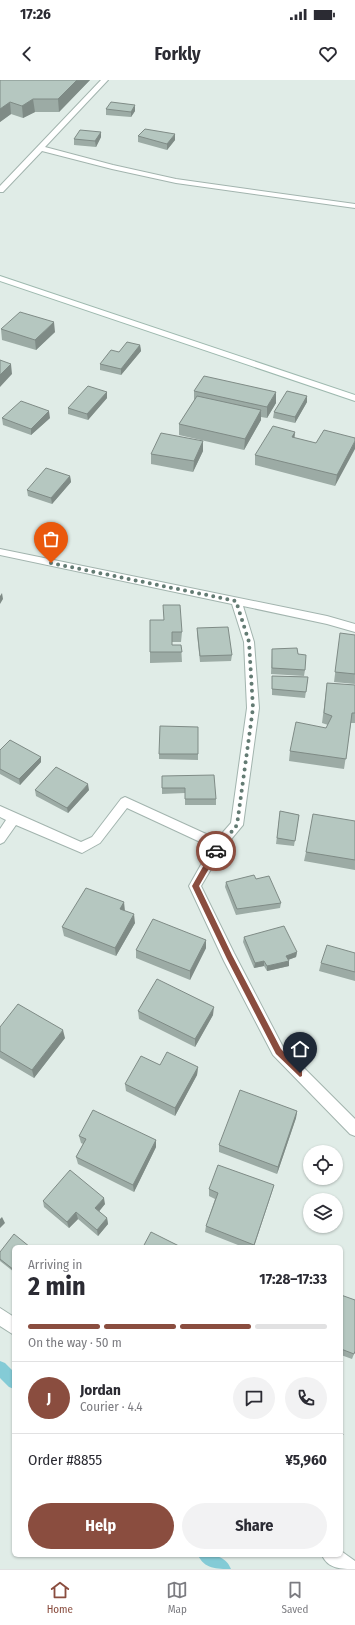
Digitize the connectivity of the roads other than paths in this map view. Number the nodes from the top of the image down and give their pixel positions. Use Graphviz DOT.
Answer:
graph roads {
  1 [pos="105,80"];
  2 [pos="40,148"];
  3 [pos="0,190"];
  4 [pos="355,206"];
  5 [pos="0,278"];
  6 [pos="355,398"];
  7 [pos="0,552"];
  8 [pos="236,601"];
  9 [pos="355,628"];
  10 [pos="0,811"];
  11 [pos="14,819"];
  12 [pos="0,839"];
  13 [pos="219,845"];
  14 [pos="355,1130"];
  15 [pos="0,1316"];
  16 [pos="12,1325"];
  17 [pos="334,1557"];
  18 [pos="352,1569"];
  1 -- 2 [label="street"];
  2 -- 3 [label="street"];
  2 -- 4 [label="street"];
  5 -- 6 [label="street"];
  7 -- 8 [label="street"];
  8 -- 9 [label="street"];
  8 -- 13 [label="street"];
  10 -- 11 [label="street"];
  11 -- 12 [label="street"];
  11 -- 13 [label="street"];
  13 -- 14 [label="street"];
  15 -- 16 [label="street"];
  17 -- 18 [label="street"];
}
